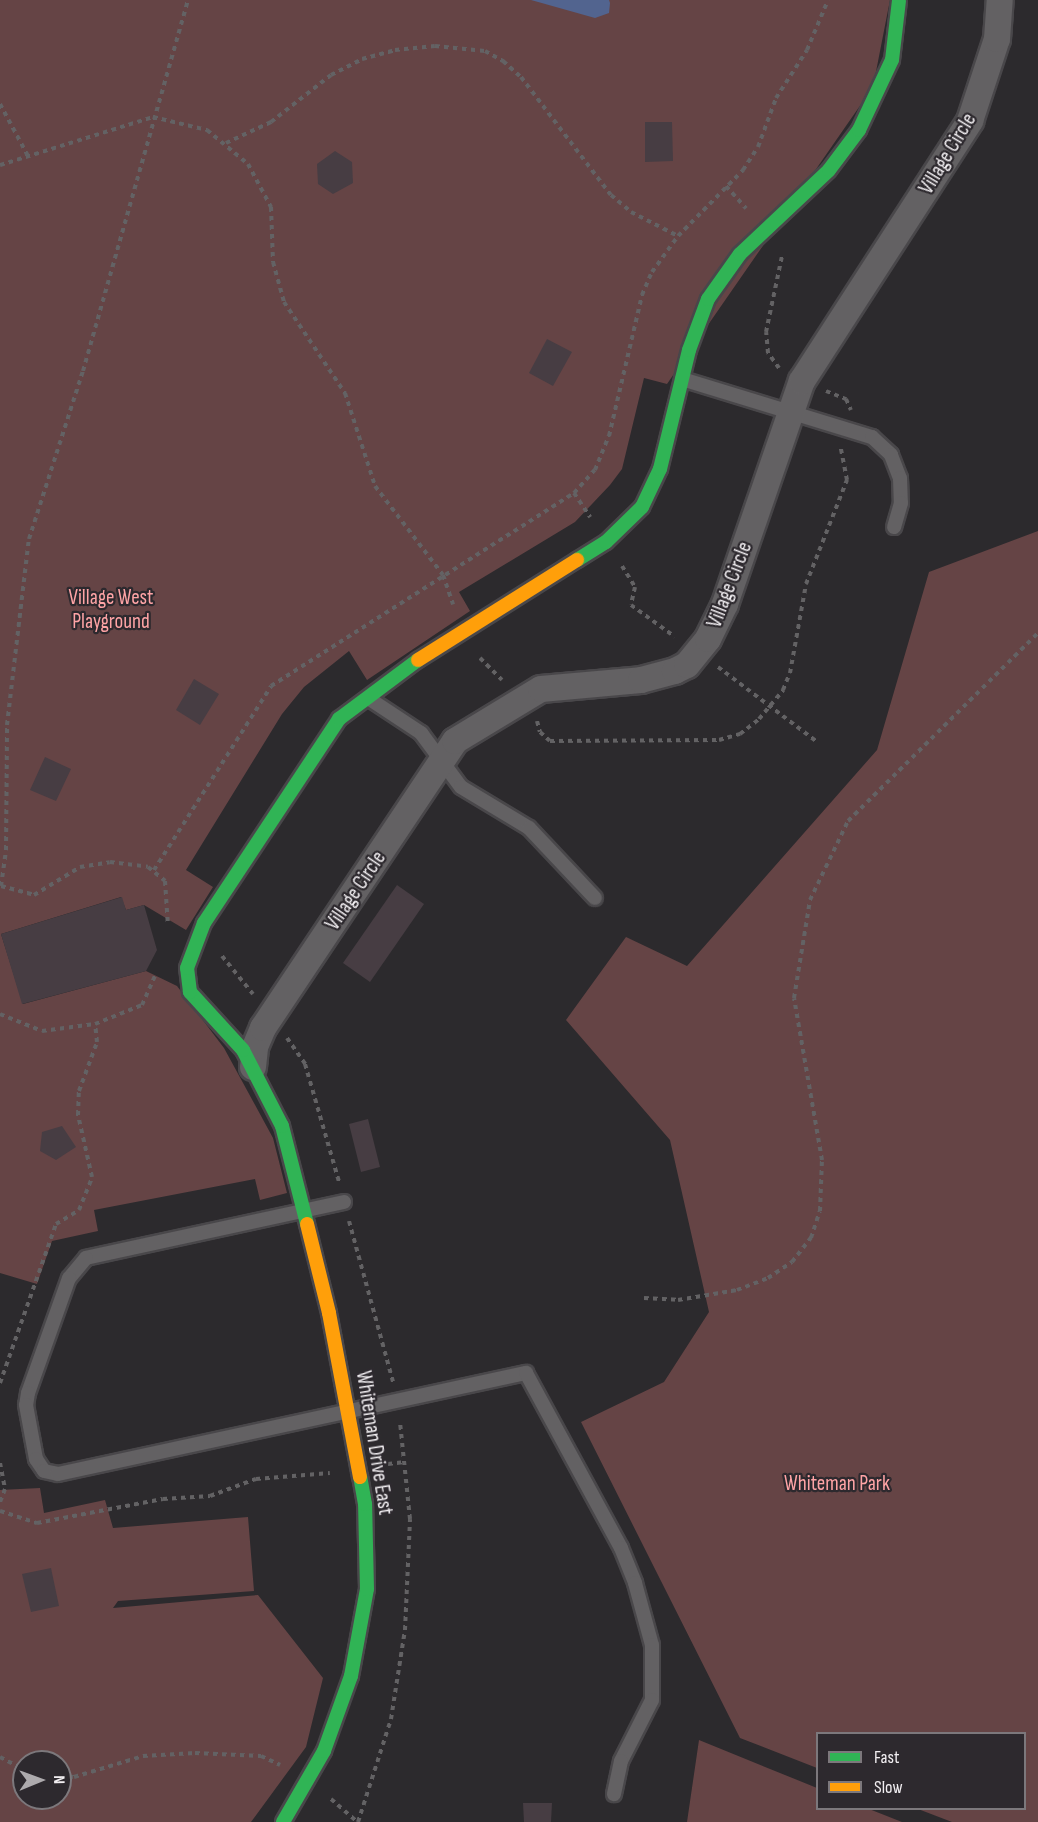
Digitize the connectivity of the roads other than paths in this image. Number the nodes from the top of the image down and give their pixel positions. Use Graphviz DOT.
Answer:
graph roads {
  1 [pos="899,0"];
  2 [pos="1000,0"];
  3 [pos="682,379"];
  4 [pos="790,413"];
  5 [pos="894,527"];
  6 [pos="366,696"];
  7 [pos="441,759"];
  8 [pos="595,898"];
  9 [pos="263,1028"];
  10 [pos="227,1031"];
  11 [pos="253,1067"];
  12 [pos="344,1202"];
  13 [pos="306,1212"];
  14 [pos="350,1411"];
  15 [pos="614,1794"];
  16 [pos="283,1822"];
  1 -- 3 [label="street"];
  2 -- 4 [label="street, Village Circle"];
  3 -- 4 [label="lane"];
  3 -- 6 [label="street"];
  4 -- 5 [label="lane"];
  4 -- 7 [label="street, Village Circle"];
  6 -- 7 [label="lane"];
  6 -- 10 [label="street"];
  7 -- 8 [label="lane"];
  7 -- 9 [label="street, Village Circle"];
  9 -- 10 [label="street"];
  9 -- 11 [label="street, Village Circle"];
  10 -- 11 [label="street"];
  11 -- 13 [label="street, Whiteman Drive East"];
  12 -- 13 [label="lane"];
  13 -- 14 [label="street, Whiteman Drive East"];
  13 -- 14 [label="lane"];
  14 -- 15 [label="lane"];
  14 -- 16 [label="street, Whiteman Drive East"];
}
